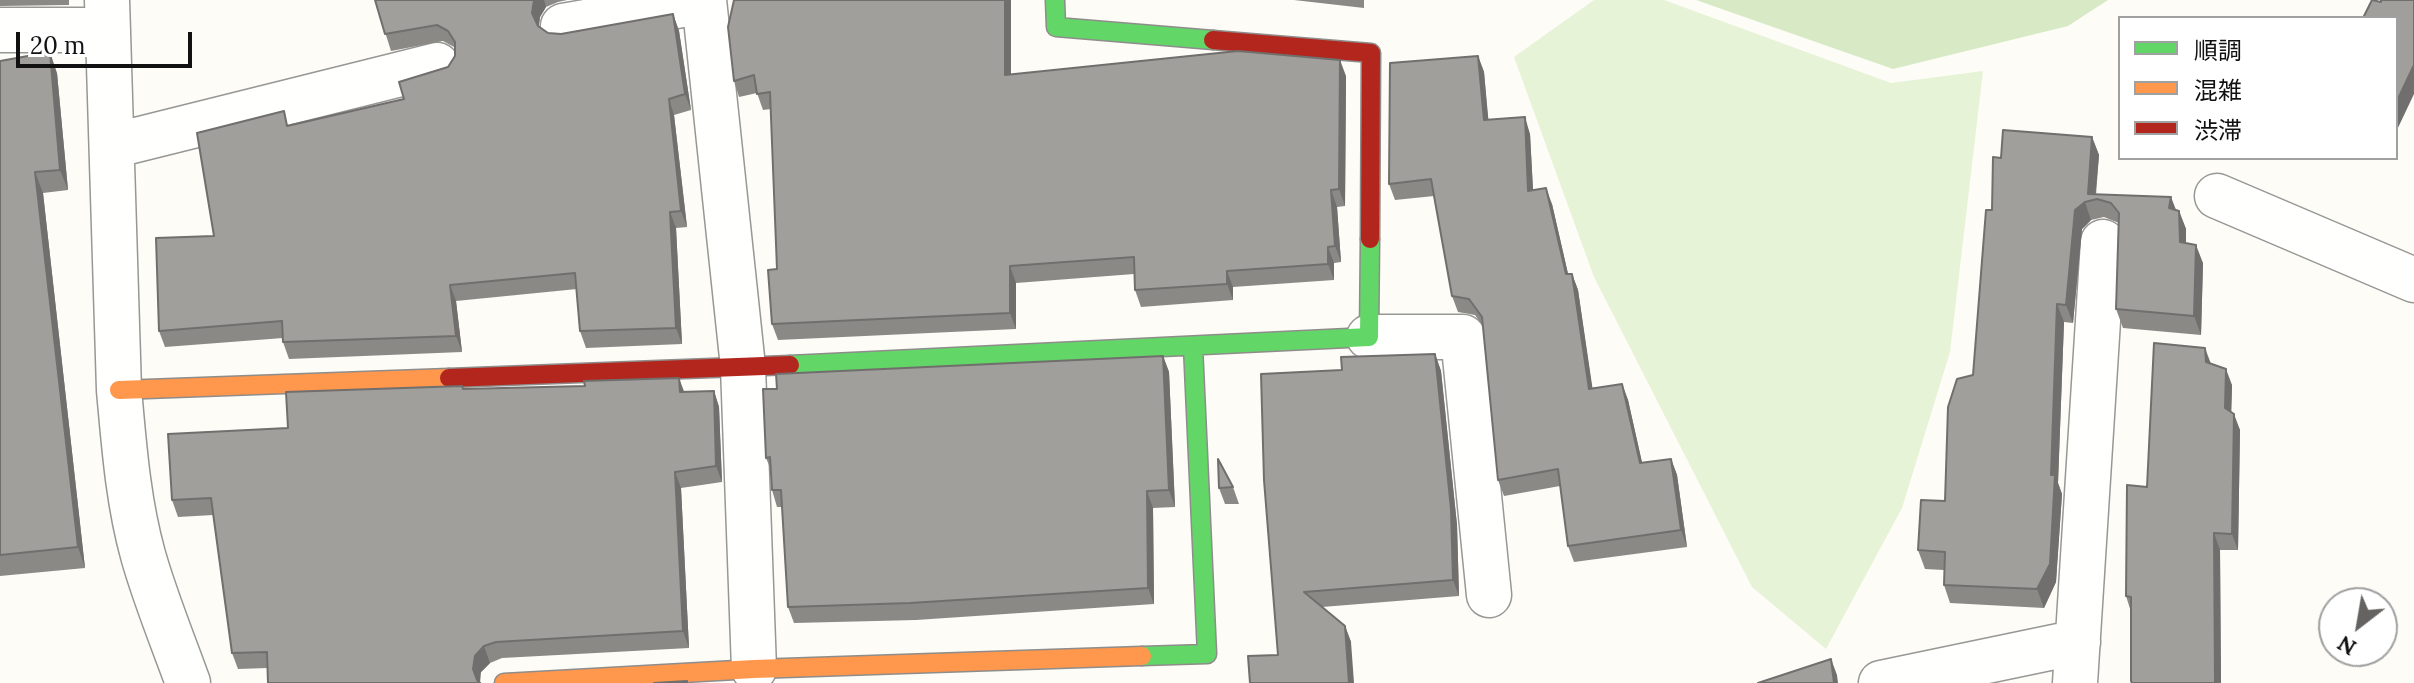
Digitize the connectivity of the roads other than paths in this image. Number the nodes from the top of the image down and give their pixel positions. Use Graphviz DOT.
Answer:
graph roads {
  1 [pos="704,0"];
  2 [pos="1055,0"];
  3 [pos="108,15"];
  4 [pos="563,26"];
  5 [pos="0,30"];
  6 [pos="437,65"];
  7 [pos="112,146"];
  8 [pos="2217,196"];
  9 [pos="2103,242"];
  10 [pos="2414,280"];
  11 [pos="1369,337"];
  12 [pos="1193,346"];
  13 [pos="743,367"];
  14 [pos="119,390"];
  15 [pos="1489,595"];
  16 [pos="2076,662"];
  17 [pos="754,669"];
  18 [pos="1084,672"];
  19 [pos="188,683"];
  20 [pos="504,683"];
  21 [pos="1881,683"];
  1 -- 4 [label="street"];
  1 -- 13 [label="street"];
  2 -- 11 [label="street"];
  3 -- 5 [label="street"];
  3 -- 7 [label="street"];
  6 -- 7 [label="street"];
  7 -- 14 [label="street"];
  8 -- 10 [label="street"];
  9 -- 16 [label="street"];
  11 -- 12 [label="street"];
  11 -- 15 [label="street"];
  12 -- 13 [label="street"];
  12 -- 18 [label="street"];
  13 -- 14 [label="street"];
  13 -- 17 [label="street"];
  14 -- 19 [label="street"];
  16 -- 21 [label="street"];
  17 -- 18 [label="street"];
  17 -- 20 [label="street"];
}
